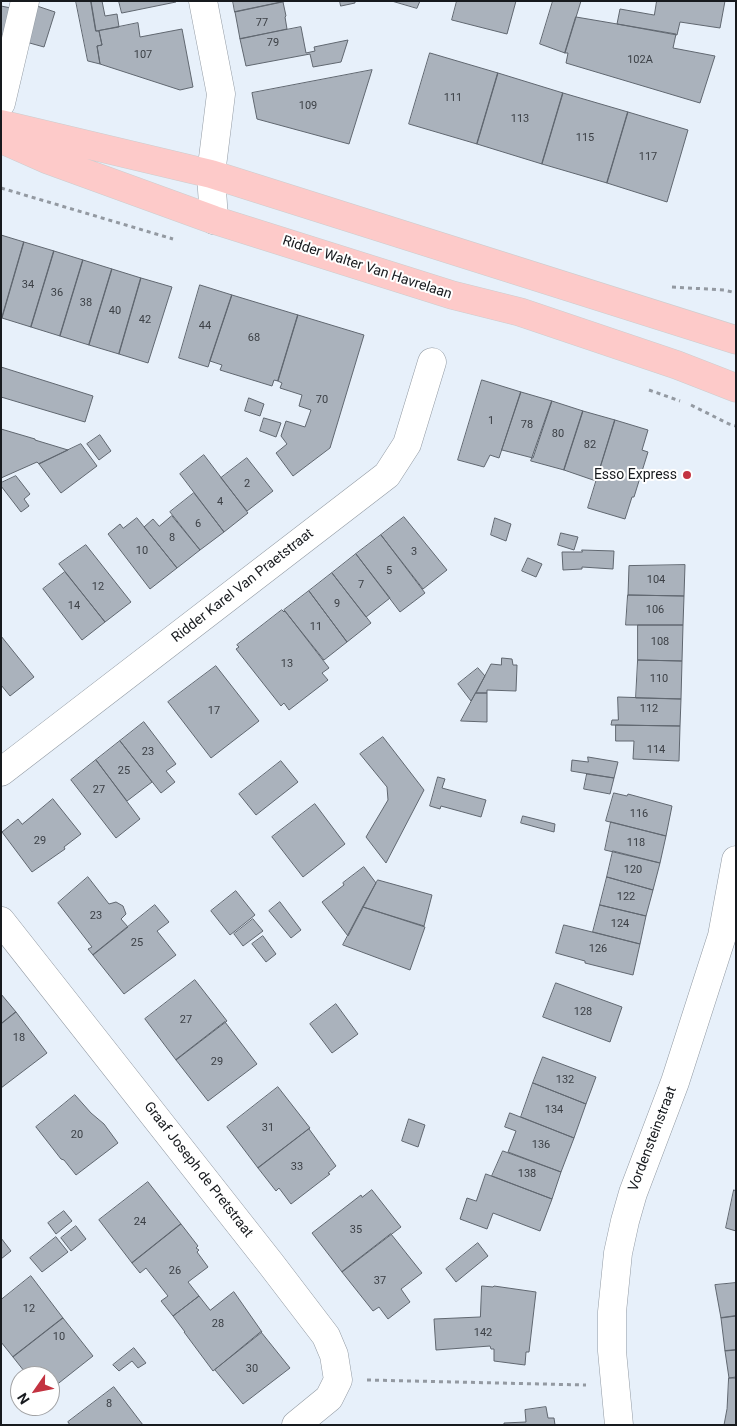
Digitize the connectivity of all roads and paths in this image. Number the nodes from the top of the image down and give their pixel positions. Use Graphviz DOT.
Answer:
graph roads {
  1 [pos="25,1"];
  2 [pos="203,1"];
  3 [pos="1,103"];
  4 [pos="1,124"];
  5 [pos="1,139"];
  6 [pos="211,174"];
  7 [pos="214,220"];
  8 [pos="724,290"];
  9 [pos="736,293"];
  10 [pos="736,340"];
  11 [pos="432,362"];
  12 [pos="736,388"];
  13 [pos="729,424"];
  14 [pos="736,426"];
  15 [pos="1,772"];
  16 [pos="736,860"];
  17 [pos="1,921"];
  18 [pos="338,1380"];
  19 [pos="614,1385"];
  20 [pos="296,1425"];
  21 [pos="619,1425"];
  1 -- 3 [label="street"];
  2 -- 6 [label="street"];
  4 -- 6 [label="main road"];
  5 -- 7 [label="main road, Ridder Walter Van Havrelaan"];
  6 -- 7 [label="street"];
  6 -- 10 [label="main road"];
  7 -- 12 [label="main road, Ridder Walter Van Havrelaan"];
  8 -- 9 [label="path"];
  11 -- 15 [label="street, Ridder Karel Van Praetstraat"];
  13 -- 14 [label="path"];
  16 -- 19 [label="street, Vordensteinstraat"];
  17 -- 18 [label="street, Graaf Joseph de Pretstraat"];
  18 -- 19 [label="path"];
  18 -- 20 [label="street"];
  19 -- 21 [label="street, Vordensteinstraat"];
}
